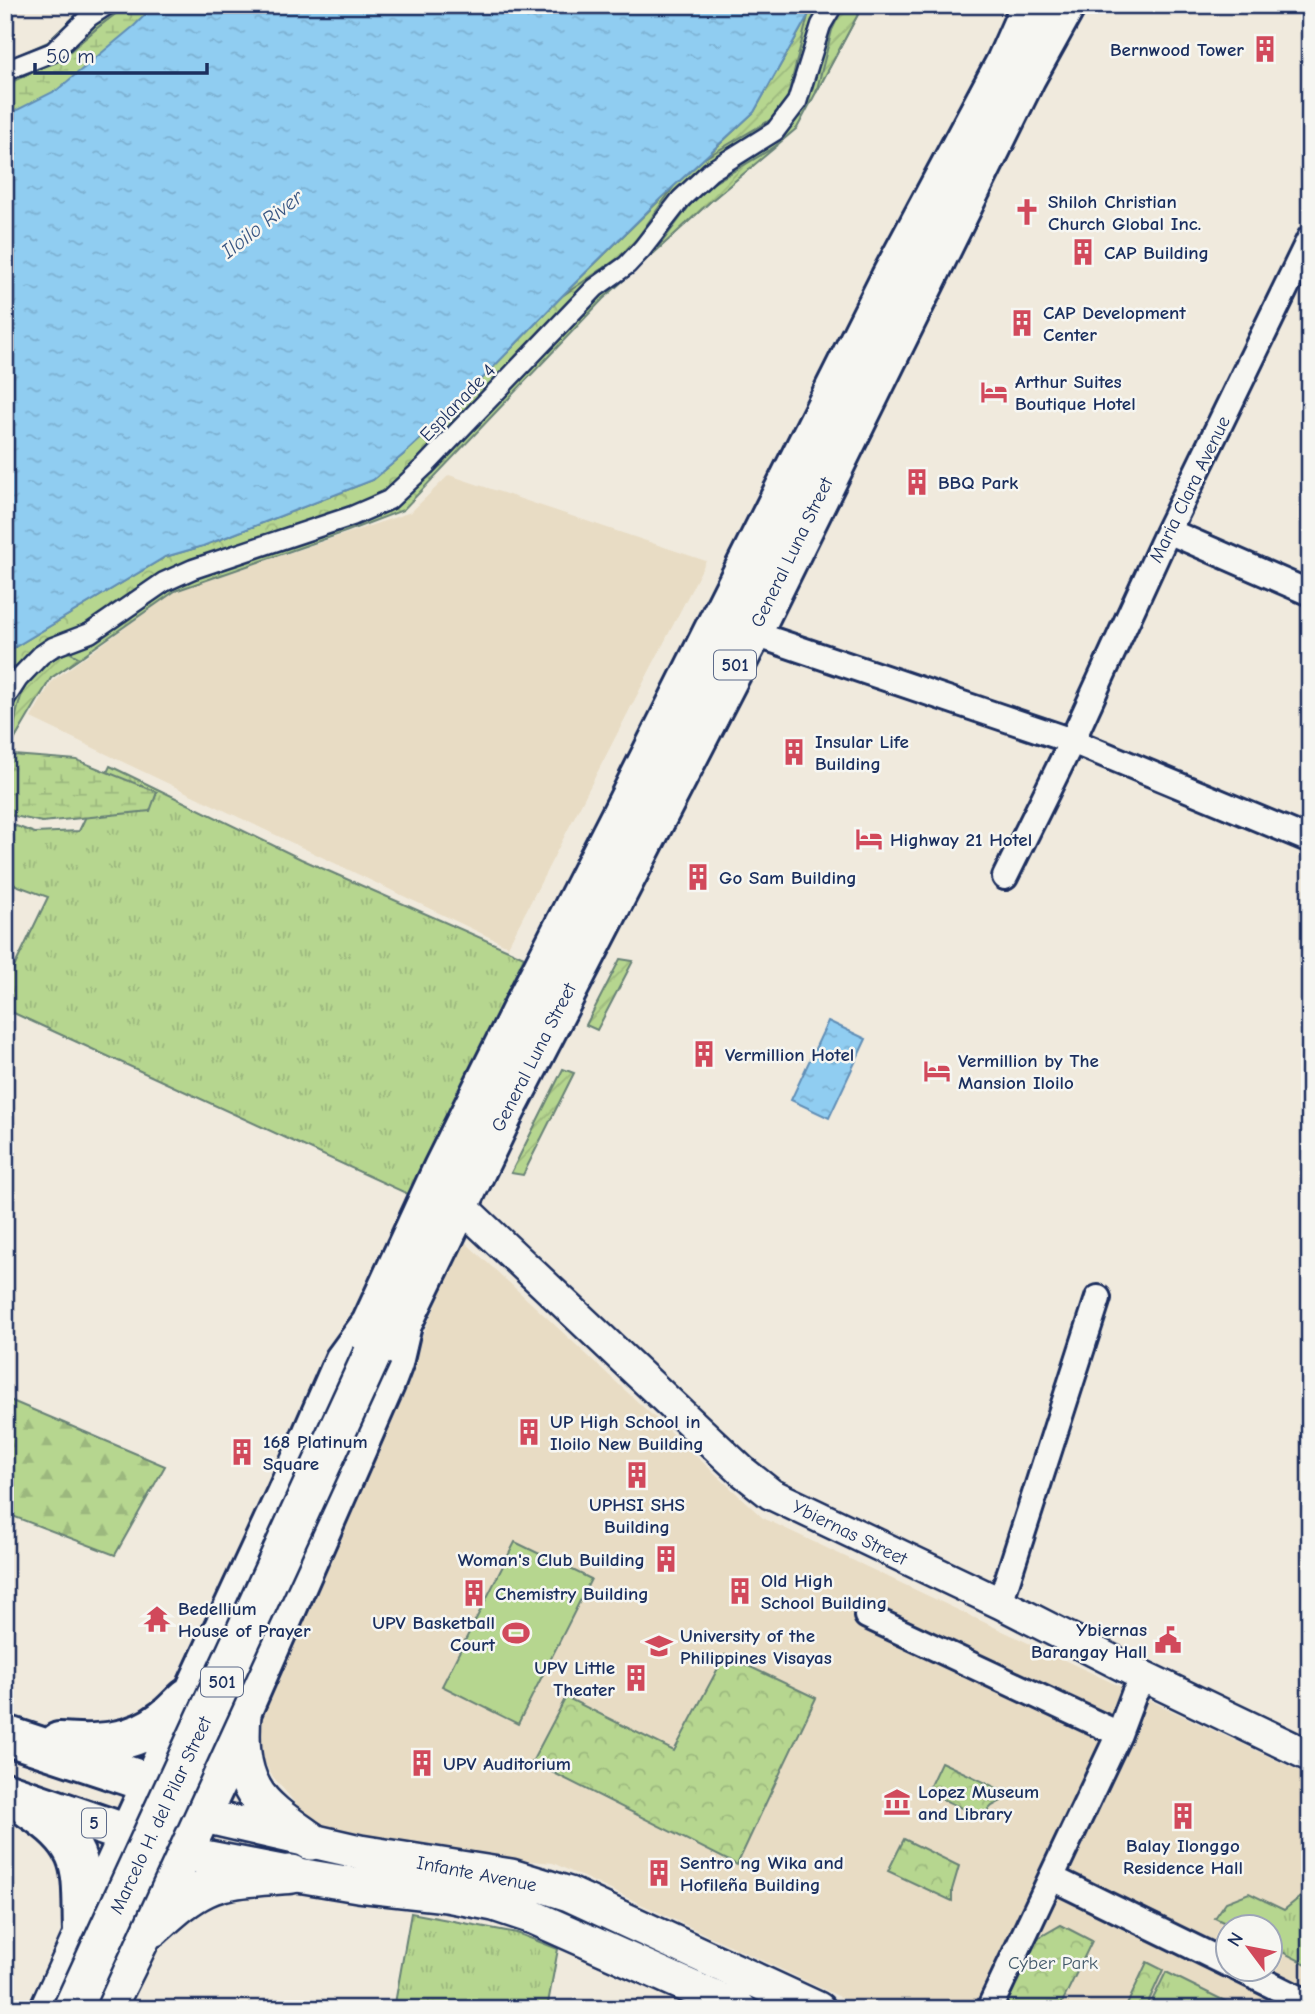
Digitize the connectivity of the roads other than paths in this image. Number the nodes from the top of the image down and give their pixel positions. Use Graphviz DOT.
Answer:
graph roads {
  1 [pos="107,5"];
  2 [pos="833,5"];
  3 [pos="1031,5"];
  4 [pos="1066,5"];
  5 [pos="5,71"];
  6 [pos="1310,238"];
  7 [pos="1168,531"];
  8 [pos="776,546"];
  9 [pos="1310,593"];
  10 [pos="751,633"];
  11 [pos="5,699"];
  12 [pos="1072,741"];
  13 [pos="1310,841"];
  14 [pos="1005,877"];
  15 [pos="460,1205"];
  16 [pos="1098,1297"];
  17 [pos="382,1334"];
  18 [pos="1000,1603"];
  19 [pos="867,1616"];
  20 [pos="1145,1677"];
  21 [pos="196,1689"];
  22 [pos="242,1711"];
  23 [pos="1119,1734"];
  24 [pos="13,1737"];
  25 [pos="1310,1756"];
  26 [pos="151,1783"];
  27 [pos="5,1792"];
  28 [pos="205,1802"];
  29 [pos="128,1835"];
  30 [pos="311,1842"];
  31 [pos="183,1853"];
  32 [pos="292,1874"];
  33 [pos="1052,1878"];
  34 [pos="83,1933"];
  35 [pos="140,1938"];
  36 [pos="1214,1958"];
  37 [pos="1264,1982"];
  38 [pos="1310,2004"];
  39 [pos="48,2009"];
  40 [pos="72,2009"];
  41 [pos="106,2009"];
  42 [pos="740,2009"];
  43 [pos="818,2009"];
  44 [pos="989,2009"];
  1 -- 5 [label="street"];
  2 -- 11 [label="street, Esplanade 4"];
  3 -- 8 [label="highway, General Luna Street / 501"];
  4 -- 8 [label="highway, General Luna Street / 501"];
  6 -- 7 [label="street, Maria Clara Avenue"];
  7 -- 9 [label="street"];
  7 -- 12 [label="street, Maria Clara Avenue"];
  8 -- 10 [label="highway, General Luna Street / 501"];
  8 -- 17 [label="highway, General Luna Street / 501"];
  10 -- 12 [label="street"];
  10 -- 15 [label="highway, General Luna Street / 501"];
  12 -- 13 [label="street"];
  12 -- 14 [label="street, Maria Clara Avenue"];
  15 -- 17 [label="highway, General Luna Street / 501"];
  15 -- 18 [label="street, Ybiernas Street"];
  16 -- 18 [label="street"];
  17 -- 21 [label="highway, General Luna Street"];
  17 -- 22 [label="highway, General Luna Street"];
  17 -- 40 [label="main road, Marcelo H. del Pilar Street / 501, bridge"];
  18 -- 20 [label="street, Ybiernas Street"];
  19 -- 23 [label="street"];
  20 -- 23 [label="street"];
  20 -- 25 [label="street, Ybiernas Street"];
  21 -- 24 [label="highway"];
  21 -- 26 [label="highway, General Luna Street"];
  22 -- 28 [label="highway, General Luna Street"];
  22 -- 30 [label="main road"];
  23 -- 33 [label="street"];
  24 -- 26 [label="highway"];
  26 -- 28 [label="highway"];
  26 -- 29 [label="highway, Marcelo H. del Pilar Street"];
  27 -- 29 [label="highway, 5"];
  27 -- 34 [label="highway"];
  28 -- 30 [label="main road, Infante Avenue"];
  28 -- 31 [label="highway, Marcelo H. del Pilar Street"];
  29 -- 31 [label="highway, 5"];
  29 -- 34 [label="main road, Marcelo H. del Pilar Street"];
  30 -- 43 [label="main road, Infante Avenue"];
  31 -- 32 [label="main road, Infante Avenue"];
  31 -- 35 [label="main road, Marcelo H. del Pilar Street"];
  32 -- 35 [label="main road"];
  32 -- 42 [label="main road, Infante Avenue"];
  33 -- 36 [label="street"];
  33 -- 44 [label="street"];
  34 -- 39 [label="main road, Marcelo H. del Pilar Street"];
  35 -- 41 [label="main road, Marcelo H. del Pilar Street"];
  37 -- 38 [label="street"];
}
